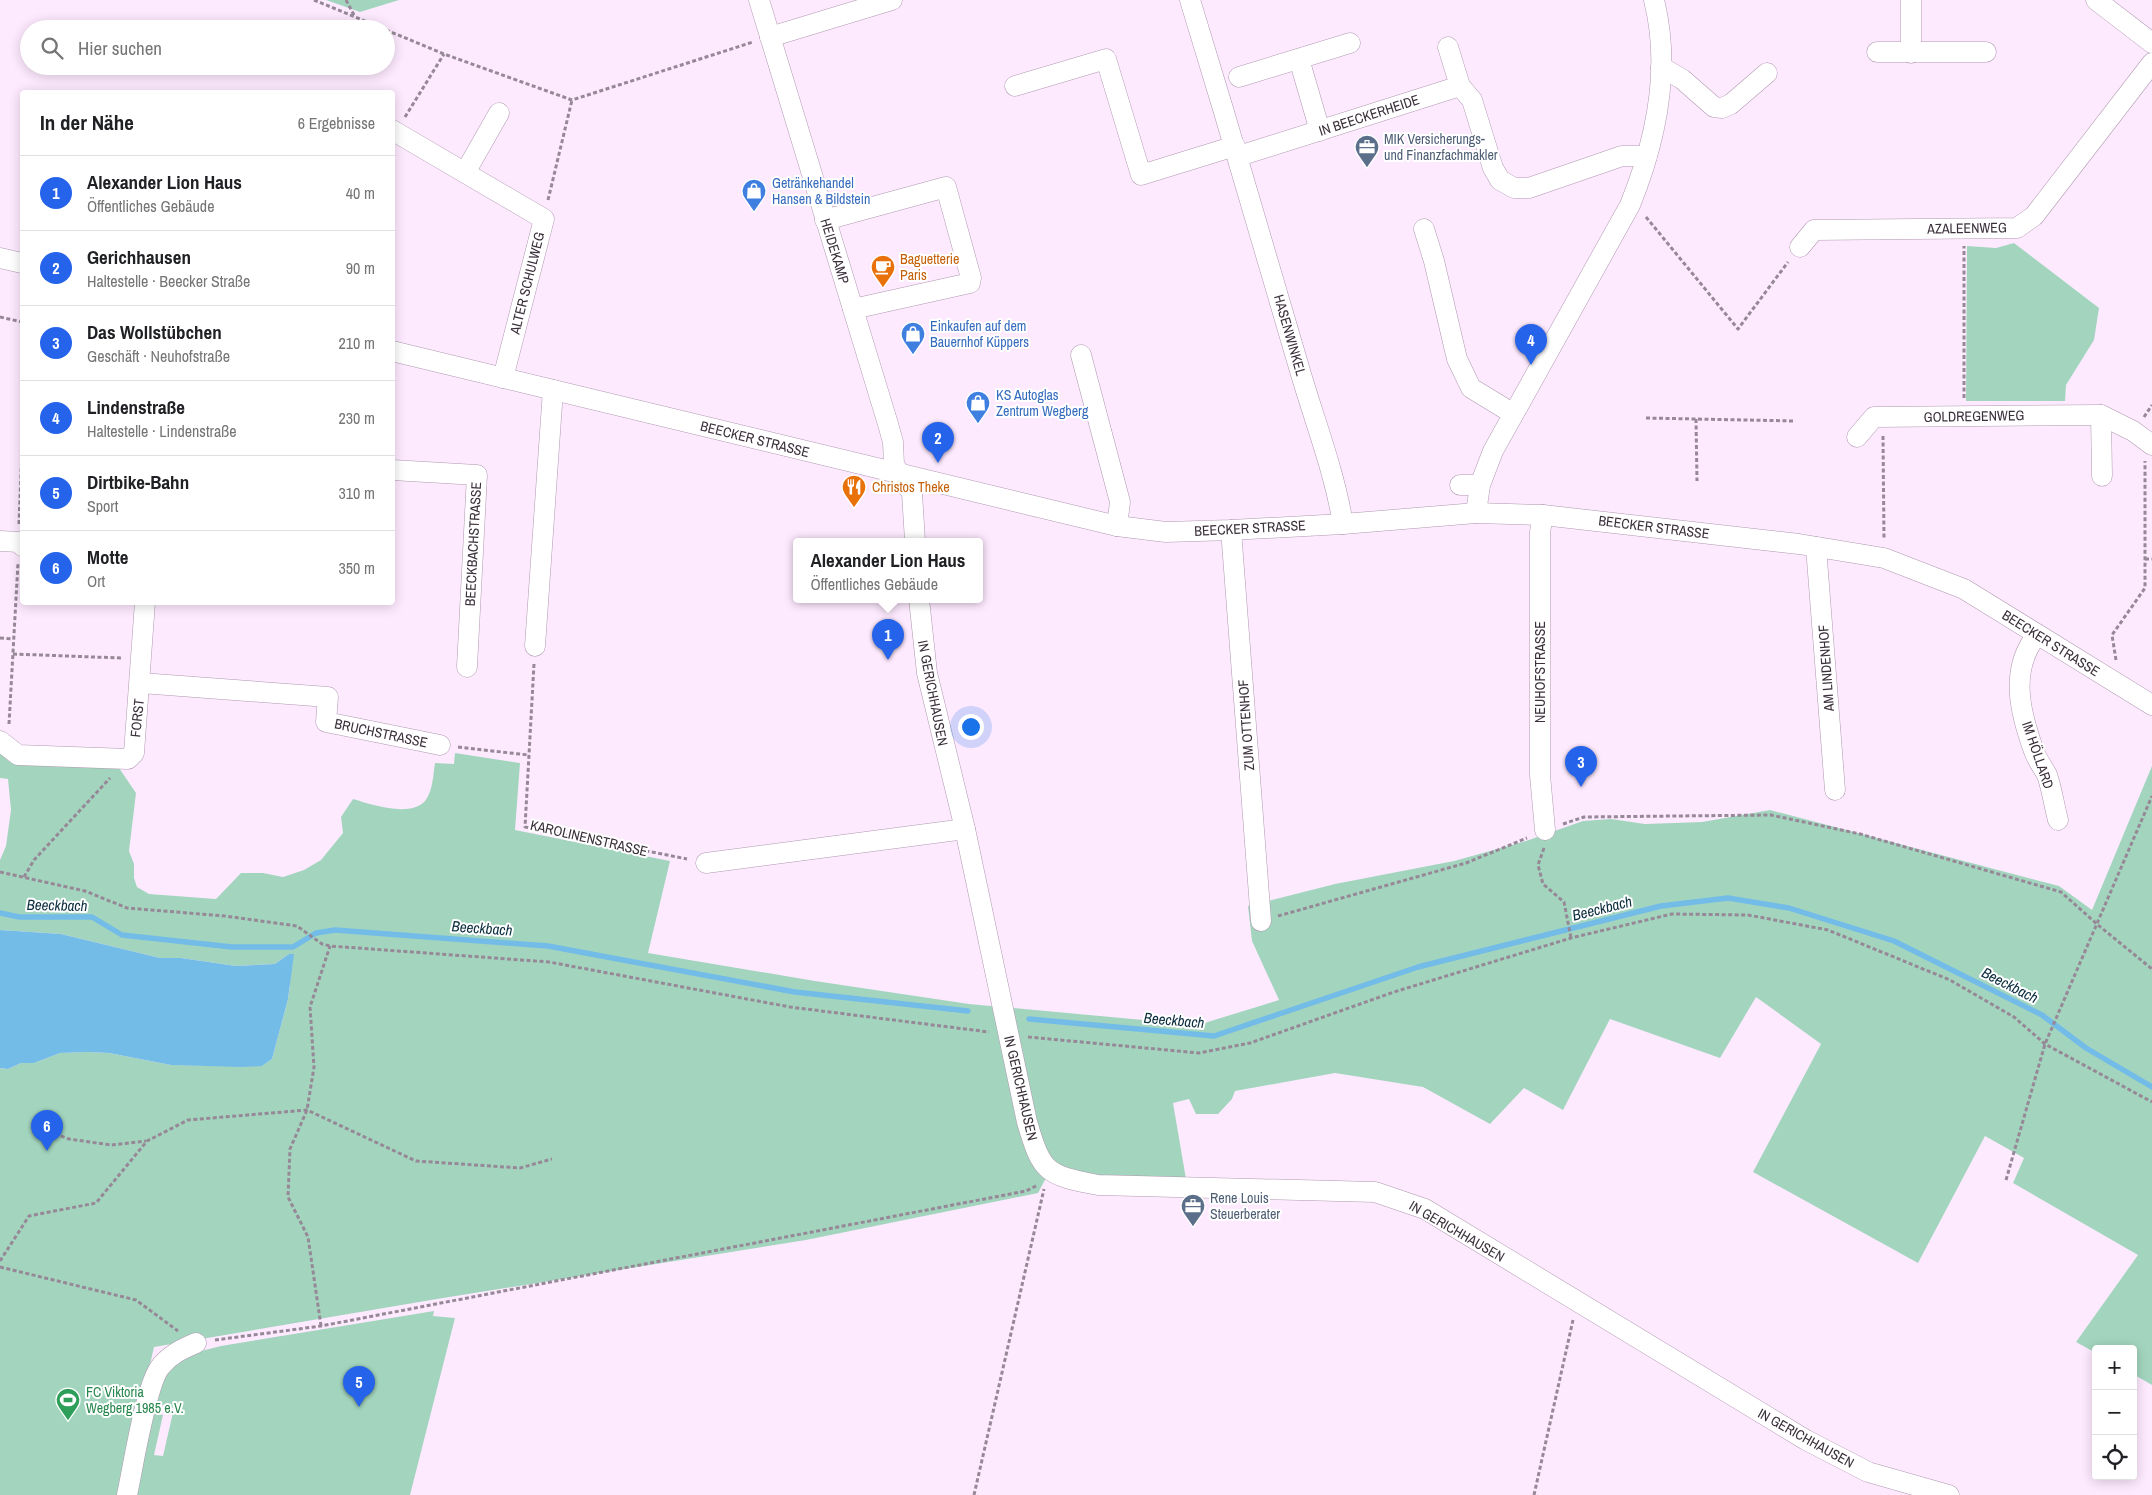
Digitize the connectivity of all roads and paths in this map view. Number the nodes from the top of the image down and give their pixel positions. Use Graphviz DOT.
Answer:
graph roads {
  1 [pos="314,0"];
  2 [pos="346,0"];
  3 [pos="759,0"];
  4 [pos="892,0"];
  5 [pos="1190,0"];
  6 [pos="1654,0"];
  7 [pos="1911,0"];
  8 [pos="2096,0"];
  9 [pos="354,16"];
  10 [pos="364,20"];
  11 [pos="395,33"];
  12 [pos="770,37"];
  13 [pos="1350,43"];
  14 [pos="2152,43"];
  15 [pos="1448,47"];
  16 [pos="1877,52"];
  17 [pos="1986,52"];
  18 [pos="1911,53"];
  19 [pos="444,54"];
  20 [pos="1299,59"];
  21 [pos="2152,63"];
  22 [pos="1661,67"];
  23 [pos="1767,73"];
  24 [pos="1240,76"];
  25 [pos="1015,86"];
  26 [pos="1460,86"];
  27 [pos="572,100"];
  28 [pos="499,113"];
  29 [pos="1320,130"];
  30 [pos="395,131"];
  31 [pos="395,134"];
  32 [pos="1237,151"];
  33 [pos="1648,156"];
  34 [pos="466,171"];
  35 [pos="1630,205"];
  36 [pos="544,218"];
  37 [pos="825,220"];
  38 [pos="1964,228"];
  39 [pos="1424,229"];
  40 [pos="1800,247"];
  41 [pos="0,258"];
  42 [pos="20,263"];
  43 [pos="853,309"];
  44 [pos="0,318"];
  45 [pos="20,322"];
  46 [pos="395,352"];
  47 [pos="1081,355"];
  48 [pos="503,378"];
  49 [pos="553,390"];
  50 [pos="1512,413"];
  51 [pos="2101,415"];
  52 [pos="1964,416"];
  53 [pos="1883,417"];
  54 [pos="1646,418"];
  55 [pos="1696,419"];
  56 [pos="1795,421"];
  57 [pos="1857,437"];
  58 [pos="2152,445"];
  59 [pos="395,470"];
  60 [pos="20,473"];
  61 [pos="899,473"];
  62 [pos="2102,476"];
  63 [pos="1697,481"];
  64 [pos="1460,485"];
  65 [pos="1480,485"];
  66 [pos="1476,513"];
  67 [pos="1543,515"];
  68 [pos="1344,524"];
  69 [pos="1117,526"];
  70 [pos="1231,530"];
  71 [pos="915,538"];
  72 [pos="14,543"];
  73 [pos="1816,546"];
  74 [pos="1884,558"];
  75 [pos="2152,558"];
  76 [pos="2145,559"];
  77 [pos="919,603"];
  78 [pos="145,605"];
  79 [pos="2037,635"];
  80 [pos="0,638"];
  81 [pos="13,639"];
  82 [pos="535,646"];
  83 [pos="13,654"];
  84 [pos="142,659"];
  85 [pos="467,666"];
  86 [pos="2117,670"];
  87 [pos="141,683"];
  88 [pos="2152,705"];
  89 [pos="1,741"];
  90 [pos="440,746"];
  91 [pos="528,754"];
  92 [pos="128,759"];
  93 [pos="1835,790"];
  94 [pos="2152,796"];
  95 [pos="2058,820"];
  96 [pos="965,829"];
  97 [pos="1545,830"];
  98 [pos="706,863"];
  99 [pos="0,872"];
  100 [pos="24,878"];
  101 [pos="1261,921"];
  102 [pos="2098,925"];
  103 [pos="1571,938"];
  104 [pos="330,946"];
  105 [pos="2152,969"];
  106 [pos="1008,1034"];
  107 [pos="2045,1044"];
  108 [pos="2152,1102"];
  109 [pos="307,1110"];
  110 [pos="38,1138"];
  111 [pos="147,1141"];
  112 [pos="552,1159"];
  113 [pos="1052,1173"];
  114 [pos="2006,1180"];
  115 [pos="0,1261"];
  116 [pos="0,1267"];
  117 [pos="1580,1304"];
  118 [pos="321,1326"];
  119 [pos="196,1343"];
  120 [pos="127,1495"];
  121 [pos="974,1495"];
  122 [pos="1534,1495"];
  123 [pos="1948,1495"];
  1 -- 9 [label="path"];
  2 -- 9 [label="path"];
  3 -- 12 [label="street, HEIDEKAMP"];
  4 -- 12 [label="street"];
  5 -- 32 [label="street, HASENWINKEL"];
  6 -- 22 [label="street"];
  7 -- 18 [label="street"];
  8 -- 14 [label="street"];
  9 -- 10 [label="path"];
  11 -- 19 [label="path"];
  12 -- 27 [label="path"];
  12 -- 37 [label="street, HEIDEKAMP"];
  13 -- 20 [label="street"];
  15 -- 26 [label="street"];
  16 -- 18 [label="street"];
  17 -- 18 [label="street"];
  19 -- 27 [label="path"];
  19 -- 30 [label="path"];
  20 -- 24 [label="street"];
  20 -- 29 [label="street"];
  21 -- 38 [label="street, AZALEENWEG"];
  22 -- 23 [label="street"];
  22 -- 33 [label="street"];
  25 -- 32 [label="street"];
  26 -- 29 [label="street, IN BEECKERHEIDE"];
  26 -- 33 [label="street"];
  27 -- 36 [label="path"];
  28 -- 34 [label="street"];
  29 -- 32 [label="street, IN BEECKERHEIDE"];
  31 -- 34 [label="street, ALTER SCHULWEG"];
  32 -- 68 [label="street, HASENWINKEL"];
  33 -- 35 [label="street"];
  34 -- 36 [label="street, ALTER SCHULWEG"];
  35 -- 40 [label="path"];
  35 -- 50 [label="street"];
  36 -- 48 [label="street, ALTER SCHULWEG"];
  37 -- 43 [label="street, HEIDEKAMP"];
  37 -- 43 [label="street"];
  38 -- 40 [label="street, AZALEENWEG"];
  38 -- 52 [label="path"];
  39 -- 50 [label="street"];
  41 -- 42 [label="street"];
  43 -- 61 [label="street, HEIDEKAMP"];
  44 -- 45 [label="path"];
  46 -- 48 [label="street, BEECKER STRASSE"];
  47 -- 69 [label="street"];
  48 -- 49 [label="street, BEECKER STRASSE"];
  49 -- 61 [label="street, BEECKER STRASSE"];
  49 -- 82 [label="street"];
  50 -- 65 [label="street"];
  51 -- 52 [label="street, GOLDREGENWEG"];
  51 -- 58 [label="street, GOLDREGENWEG"];
  51 -- 62 [label="street"];
  52 -- 53 [label="street, GOLDREGENWEG"];
  53 -- 57 [label="street"];
  53 -- 74 [label="path"];
  54 -- 55 [label="path"];
  55 -- 56 [label="path"];
  55 -- 63 [label="path"];
  58 -- 76 [label="path"];
  59 -- 85 [label="street, BEECKBACHSTRASSE"];
  60 -- 72 [label="path"];
  61 -- 69 [label="street, BEECKER STRASSE"];
  61 -- 71 [label="street"];
  64 -- 65 [label="street"];
  65 -- 66 [label="street"];
  66 -- 67 [label="street, BEECKER STRASSE"];
  66 -- 68 [label="street, BEECKER STRASSE"];
  67 -- 73 [label="street, BEECKER STRASSE"];
  67 -- 97 [label="street, NEUHOFSTRASSE"];
  68 -- 70 [label="street, BEECKER STRASSE"];
  69 -- 70 [label="street, BEECKER STRASSE"];
  70 -- 101 [label="street, ZUM OTTENHOF"];
  72 -- 81 [label="path"];
  73 -- 74 [label="street, BEECKER STRASSE"];
  73 -- 93 [label="street, AM LINDENHOF"];
  74 -- 79 [label="street, BEECKER STRASSE"];
  75 -- 76 [label="path"];
  76 -- 86 [label="path"];
  77 -- 96 [label="street, IN GERICHHAUSEN"];
  78 -- 84 [label="street, FORST"];
  79 -- 88 [label="street, BEECKER STRASSE"];
  79 -- 95 [label="street, IM HÖLLARD"];
  80 -- 81 [label="path"];
  81 -- 83 [label="path"];
  82 -- 91 [label="path, KAROLINENSTRASSE"];
  83 -- 84 [label="path"];
  83 -- 89 [label="path"];
  84 -- 87 [label="street, FORST"];
  87 -- 90 [label="street, BRUCHSTRASSE"];
  87 -- 92 [label="street, FORST"];
  89 -- 92 [label="street"];
  90 -- 91 [label="path, BRUCHSTRASSE"];
  91 -- 98 [label="path, KAROLINENSTRASSE"];
  92 -- 100 [label="path"];
  94 -- 102 [label="path"];
  96 -- 98 [label="street"];
  96 -- 106 [label="street, IN GERICHHAUSEN"];
  97 -- 101 [label="path"];
  97 -- 102 [label="path"];
  97 -- 103 [label="path"];
  99 -- 100 [label="path"];
  100 -- 104 [label="path"];
  102 -- 105 [label="path"];
  102 -- 107 [label="path"];
  103 -- 106 [label="path"];
  103 -- 107 [label="path"];
  104 -- 106 [label="path"];
  104 -- 109 [label="path"];
  106 -- 113 [label="street, IN GERICHHAUSEN"];
  107 -- 108 [label="path"];
  107 -- 114 [label="path"];
  109 -- 111 [label="path"];
  109 -- 112 [label="path"];
  109 -- 118 [label="path"];
  110 -- 111 [label="path"];
  111 -- 115 [label="path"];
  113 -- 117 [label="street, IN GERICHHAUSEN"];
  113 -- 118 [label="path"];
  113 -- 121 [label="path"];
  116 -- 119 [label="path"];
  117 -- 122 [label="path"];
  117 -- 123 [label="street, IN GERICHHAUSEN"];
  118 -- 119 [label="path"];
  119 -- 120 [label="street"];
}
